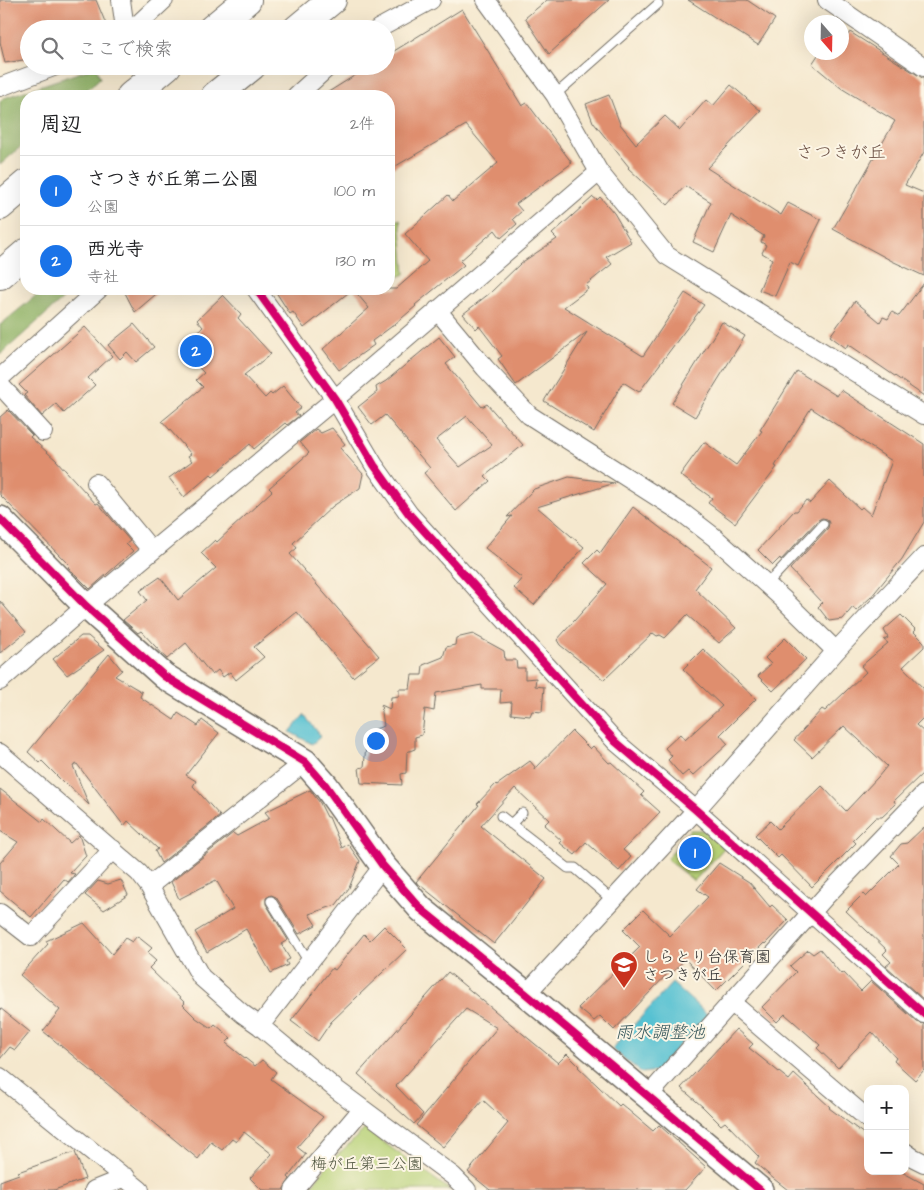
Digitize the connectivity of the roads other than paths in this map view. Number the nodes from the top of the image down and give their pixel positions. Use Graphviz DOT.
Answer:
graph roads {
  1 [pos="121,0"];
  2 [pos="164,0"];
  3 [pos="247,0"];
  4 [pos="332,0"];
  5 [pos="431,0"];
  6 [pos="486,0"];
  7 [pos="827,0"];
  8 [pos="658,4"];
  9 [pos="123,20"];
  10 [pos="143,20"];
  11 [pos="223,20"];
  12 [pos="308,20"];
  13 [pos="394,20"];
  14 [pos="924,67"];
  15 [pos="31,75"];
  16 [pos="156,75"];
  17 [pos="241,75"];
  18 [pos="319,75"];
  19 [pos="0,86"];
  20 [pos="138,90"];
  21 [pos="223,90"];
  22 [pos="303,90"];
  23 [pos="555,95"];
  24 [pos="599,172"];
  25 [pos="20,189"];
  26 [pos="0,206"];
  27 [pos="20,258"];
  28 [pos="0,275"];
  29 [pos="92,295"];
  30 [pos="260,295"];
  31 [pos="437,310"];
  32 [pos="0,378"];
  33 [pos="0,385"];
  34 [pos="335,399"];
  35 [pos="924,415"];
  36 [pos="43,432"];
  37 [pos="96,483"];
  38 [pos="0,519"];
  39 [pos="823,524"];
  40 [pos="152,551"];
  41 [pos="924,557"];
  42 [pos="767,584"];
  43 [pos="86,606"];
  44 [pos="836,651"];
  45 [pos="0,681"];
  46 [pos="0,753"];
  47 [pos="305,762"];
  48 [pos="924,794"];
  49 [pos="696,810"];
  50 [pos="522,813"];
  51 [pos="500,816"];
  52 [pos="511,824"];
  53 [pos="113,849"];
  54 [pos="383,866"];
  55 [pos="149,886"];
  56 [pos="612,900"];
  57 [pos="271,901"];
  58 [pos="0,913"];
  59 [pos="811,914"];
  60 [pos="309,962"];
  61 [pos="526,994"];
  62 [pos="731,1002"];
  63 [pos="924,1014"];
  64 [pos="260,1026"];
  65 [pos="0,1077"];
  66 [pos="649,1096"];
  67 [pos="362,1109"];
  68 [pos="864,1116"];
  69 [pos="909,1155"];
  70 [pos="924,1163"];
  71 [pos="126,1177"];
  72 [pos="94,1190"];
  73 [pos="140,1190"];
  74 [pos="294,1190"];
  75 [pos="467,1190"];
  76 [pos="760,1190"];
  1 -- 9 [label="street"];
  2 -- 10 [label="street"];
  3 -- 11 [label="highway"];
  4 -- 12 [label="highway"];
  5 -- 13 [label="street"];
  6 -- 23 [label="street"];
  7 -- 14 [label="street"];
  8 -- 23 [label="lane"];
  15 -- 19 [label="street"];
  16 -- 20 [label="highway"];
  17 -- 21 [label="highway"];
  18 -- 22 [label="street"];
  23 -- 24 [label="street"];
  24 -- 31 [label="street"];
  24 -- 35 [label="street"];
  25 -- 26 [label="highway"];
  27 -- 28 [label="highway"];
  29 -- 32 [label="street"];
  30 -- 34 [label="street"];
  31 -- 34 [label="street"];
  31 -- 42 [label="street"];
  33 -- 36 [label="street"];
  34 -- 40 [label="street"];
  34 -- 49 [label="street"];
  37 -- 40 [label="street"];
  38 -- 43 [label="street"];
  39 -- 42 [label="lane"];
  40 -- 43 [label="street"];
  41 -- 44 [label="street"];
  42 -- 44 [label="street"];
  43 -- 45 [label="street"];
  43 -- 47 [label="street"];
  44 -- 49 [label="street"];
  46 -- 53 [label="street"];
  47 -- 54 [label="street"];
  47 -- 55 [label="street"];
  48 -- 59 [label="street"];
  49 -- 56 [label="street"];
  49 -- 59 [label="street"];
  50 -- 52 [label="lane"];
  51 -- 52 [label="lane"];
  52 -- 56 [label="lane"];
  53 -- 55 [label="street"];
  53 -- 58 [label="street"];
  54 -- 60 [label="street"];
  54 -- 61 [label="street"];
  55 -- 64 [label="street"];
  56 -- 61 [label="street"];
  57 -- 60 [label="lane"];
  59 -- 62 [label="street"];
  59 -- 63 [label="street"];
  60 -- 64 [label="street"];
  61 -- 66 [label="street"];
  62 -- 66 [label="street"];
  62 -- 68 [label="street"];
  64 -- 67 [label="street"];
  65 -- 71 [label="street"];
  66 -- 76 [label="street"];
  67 -- 74 [label="street"];
  67 -- 75 [label="street"];
  69 -- 70 [label="street"];
  71 -- 72 [label="street"];
  71 -- 73 [label="street"];
}
